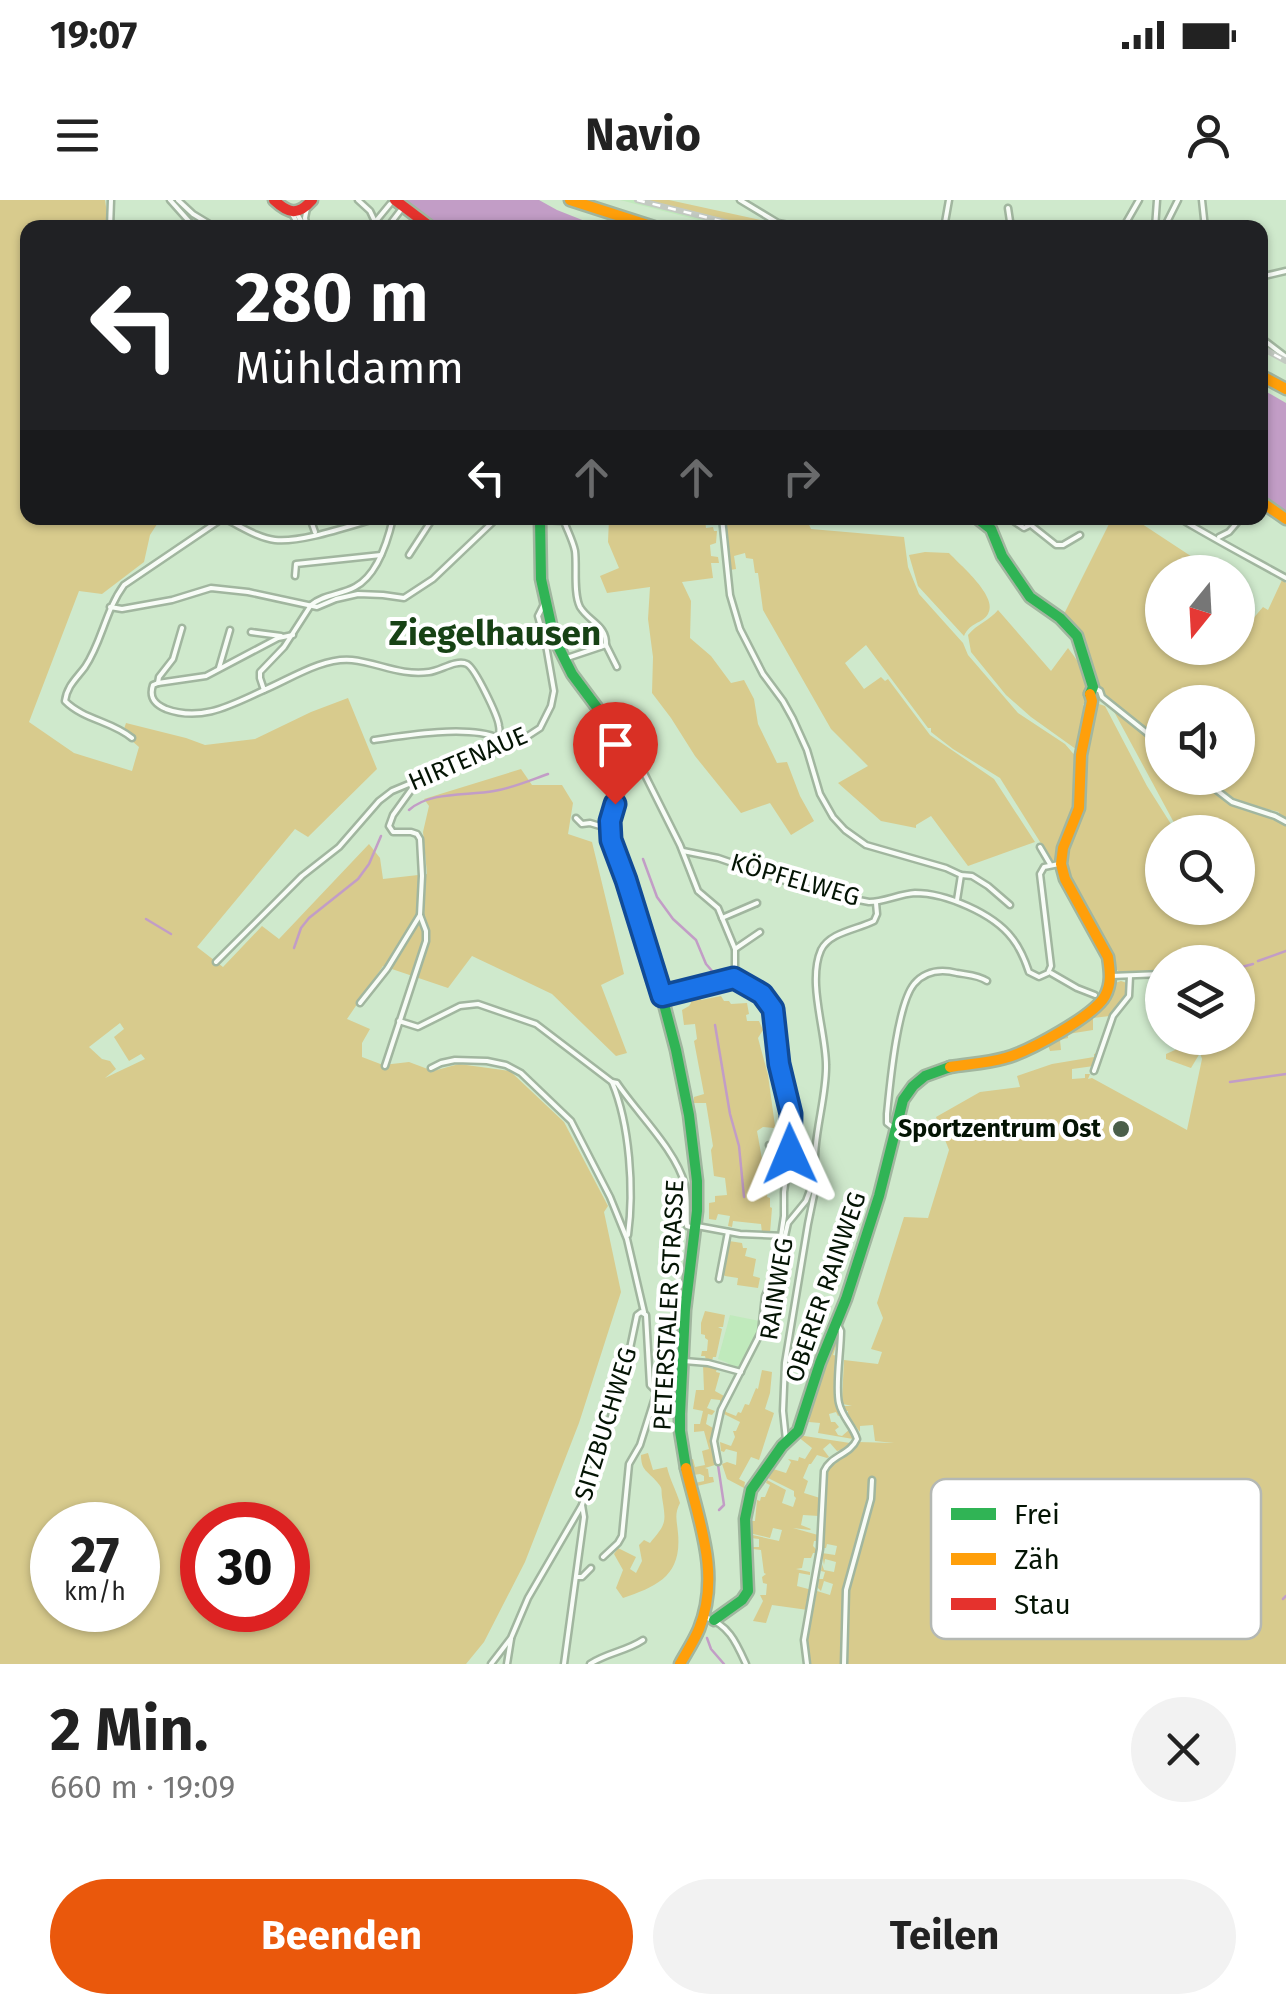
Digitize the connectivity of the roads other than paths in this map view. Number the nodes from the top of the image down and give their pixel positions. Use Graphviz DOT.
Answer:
graph roads {
  1 [pos="170,200"];
  2 [pos="178,200"];
  3 [pos="274,200"];
  4 [pos="358,200"];
  5 [pos="570,200"];
  6 [pos="582,200"];
  7 [pos="740,200"];
  8 [pos="310,202"];
  9 [pos="395,205"];
  10 [pos="1008,208"];
  11 [pos="601,210"];
  12 [pos="294,212"];
  13 [pos="189,220"];
  14 [pos="204,220"];
  15 [pos="299,220"];
  16 [pos="375,220"];
  17 [pos="419,220"];
  18 [pos="632,220"];
  19 [pos="774,220"];
  20 [pos="1010,220"];
  21 [pos="211,525"];
  22 [pos="238,525"];
  23 [pos="312,525"];
  24 [pos="350,525"];
  25 [pos="392,525"];
  26 [pos="428,525"];
  27 [pos="490,525"];
  28 [pos="540,525"];
  29 [pos="566,525"];
  30 [pos="723,525"];
  31 [pos="986,525"];
  32 [pos="1020,525"];
  33 [pos="1030,525"];
  34 [pos="1190,525"];
  35 [pos="1234,525"];
  36 [pos="315,534"];
  37 [pos="1080,534"];
  38 [pos="1219,537"];
  39 [pos="381,555"];
  40 [pos="409,555"];
  41 [pos="295,576"];
  42 [pos="1286,578"];
  43 [pos="544,604"];
  44 [pos="310,605"];
  45 [pos="110,607"];
  46 [pos="182,628"];
  47 [pos="230,630"];
  48 [pos="251,632"];
  49 [pos="292,635"];
  50 [pos="278,638"];
  51 [pos="606,645"];
  52 [pos="564,659"];
  53 [pos="617,667"];
  54 [pos="219,668"];
  55 [pos="158,683"];
  56 [pos="264,690"];
  57 [pos="1097,699"];
  58 [pos="1145,733"];
  59 [pos="132,738"];
  60 [pos="498,738"];
  61 [pos="374,740"];
  62 [pos="620,748"];
  63 [pos="496,749"];
  64 [pos="419,780"];
  65 [pos="1223,795"];
  66 [pos="576,818"];
  67 [pos="1286,822"];
  68 [pos="610,829"];
  69 [pos="1040,846"];
  70 [pos="682,851"];
  71 [pos="1056,864"];
  72 [pos="961,875"];
  73 [pos="956,900"];
  74 [pos="876,902"];
  75 [pos="757,903"];
  76 [pos="1010,905"];
  77 [pos="420,914"];
  78 [pos="722,918"];
  79 [pos="760,932"];
  80 [pos="736,949"];
  81 [pos="216,962"];
  82 [pos="1049,972"];
  83 [pos="1145,975"];
  84 [pos="1110,976"];
  85 [pos="1130,976"];
  86 [pos="734,978"];
  87 [pos="988,981"];
  88 [pos="1096,995"];
  89 [pos="662,996"];
  90 [pos="360,1003"];
  91 [pos="399,1022"];
  92 [pos="384,1066"];
  93 [pos="430,1068"];
  94 [pos="1094,1071"];
  95 [pos="612,1082"];
  96 [pos="896,1130"];
  97 [pos="768,1146"];
  98 [pos="816,1174"];
  99 [pos="785,1176"];
  100 [pos="697,1228"];
  101 [pos="728,1232"];
  102 [pos="781,1236"];
  103 [pos="627,1239"];
  104 [pos="719,1279"];
  105 [pos="644,1312"];
  106 [pos="837,1323"];
  107 [pos="684,1332"];
  108 [pos="684,1361"];
  109 [pos="741,1372"];
  110 [pos="657,1388"];
  111 [pos="786,1440"];
  112 [pos="718,1462"];
  113 [pos="872,1480"];
  114 [pos="582,1505"];
  115 [pos="603,1557"];
  116 [pos="591,1568"];
  117 [pos="577,1577"];
  118 [pos="709,1618"];
  119 [pos="511,1638"];
  120 [pos="644,1640"];
  121 [pos="491,1664"];
  122 [pos="507,1664"];
  123 [pos="564,1664"];
  124 [pos="590,1664"];
  125 [pos="680,1664"];
  126 [pos="746,1664"];
  127 [pos="806,1664"];
  128 [pos="844,1664"];
  1 -- 13 [label="street"];
  2 -- 14 [label="street"];
  3 -- 12 [label="main road"];
  4 -- 16 [label="street"];
  5 -- 11 [label="main road"];
  6 -- 11 [label="main road"];
  7 -- 19 [label="street"];
  8 -- 12 [label="main road"];
  9 -- 17 [label="main road"];
  10 -- 20 [label="street"];
  11 -- 18 [label="main road"];
  12 -- 15 [label="street"];
  21 -- 45 [label="street"];
  22 -- 36 [label="street"];
  23 -- 36 [label="street"];
  24 -- 36 [label="street"];
  25 -- 39 [label="street"];
  26 -- 40 [label="street"];
  27 -- 44 [label="street"];
  28 -- 43 [label="main road"];
  29 -- 51 [label="street"];
  30 -- 72 [label="street"];
  31 -- 57 [label="main road"];
  32 -- 33 [label="street"];
  33 -- 37 [label="street"];
  34 -- 38 [label="street"];
  35 -- 38 [label="street"];
  38 -- 42 [label="street"];
  39 -- 41 [label="street"];
  39 -- 44 [label="street"];
  43 -- 52 [label="main road"];
  43 -- 63 [label="street, HIRTENAUE"];
  44 -- 45 [label="street"];
  44 -- 49 [label="street"];
  45 -- 59 [label="street"];
  46 -- 55 [label="street"];
  47 -- 54 [label="street"];
  48 -- 50 [label="street"];
  49 -- 50 [label="street"];
  49 -- 56 [label="street"];
  50 -- 54 [label="street"];
  51 -- 52 [label="street"];
  51 -- 53 [label="street"];
  52 -- 62 [label="main road"];
  54 -- 55 [label="street"];
  55 -- 56 [label="street"];
  56 -- 60 [label="street"];
  57 -- 58 [label="street"];
  57 -- 71 [label="main road"];
  60 -- 61 [label="street"];
  60 -- 63 [label="street"];
  62 -- 68 [label="main road"];
  62 -- 70 [label="street"];
  63 -- 64 [label="street, HIRTENAUE"];
  64 -- 77 [label="street"];
  64 -- 81 [label="street, HIRTENAUE"];
  65 -- 67 [label="street"];
  66 -- 68 [label="street"];
  68 -- 89 [label="main road, PETERSTALER STRASSE"];
  69 -- 71 [label="street"];
  70 -- 74 [label="street, KÖPFELWEG"];
  70 -- 78 [label="street"];
  71 -- 82 [label="street"];
  71 -- 84 [label="main road"];
  72 -- 73 [label="street"];
  72 -- 76 [label="street"];
  73 -- 74 [label="street, KÖPFELWEG"];
  73 -- 82 [label="street, KÖPFELWEG"];
  74 -- 98 [label="street, RAINWEG"];
  75 -- 78 [label="street"];
  77 -- 90 [label="street"];
  77 -- 91 [label="street"];
  78 -- 80 [label="street"];
  79 -- 80 [label="street"];
  80 -- 86 [label="street"];
  82 -- 88 [label="street, KÖPFELWEG"];
  83 -- 85 [label="street"];
  84 -- 85 [label="street"];
  84 -- 96 [label="main road, OBERER RAINWEG"];
  85 -- 94 [label="street"];
  86 -- 89 [label="street"];
  86 -- 99 [label="street"];
  87 -- 96 [label="street"];
  89 -- 100 [label="main road, PETERSTALER STRASSE"];
  91 -- 92 [label="street"];
  91 -- 95 [label="street"];
  93 -- 103 [label="street"];
  95 -- 100 [label="street"];
  95 -- 103 [label="street"];
  96 -- 106 [label="main road, OBERER RAINWEG"];
  97 -- 99 [label="street"];
  98 -- 102 [label="street"];
  98 -- 111 [label="street, RAINWEG"];
  99 -- 102 [label="street"];
  100 -- 101 [label="street"];
  100 -- 107 [label="main road, PETERSTALER STRASSE"];
  101 -- 102 [label="street"];
  101 -- 104 [label="street"];
  102 -- 109 [label="street"];
  103 -- 105 [label="street"];
  105 -- 110 [label="street, SITZBUCHWEG"];
  105 -- 114 [label="street, SITZBUCHWEG"];
  106 -- 111 [label="main road, OBERER RAINWEG"];
  106 -- 127 [label="street"];
  107 -- 108 [label="main road, PETERSTALER STRASSE"];
  107 -- 110 [label="street, SITZBUCHWEG"];
  108 -- 109 [label="street"];
  108 -- 118 [label="main road, PETERSTALER STRASSE"];
  109 -- 112 [label="street"];
  110 -- 115 [label="street"];
  111 -- 118 [label="main road"];
  113 -- 128 [label="street"];
  114 -- 117 [label="street"];
  114 -- 119 [label="street, SITZBUCHWEG"];
  116 -- 117 [label="street"];
  117 -- 123 [label="street"];
  118 -- 125 [label="main road, PETERSTALER STRASSE"];
  118 -- 126 [label="street"];
  119 -- 121 [label="street, SITZBUCHWEG"];
  119 -- 122 [label="street"];
  120 -- 124 [label="street"];
}
